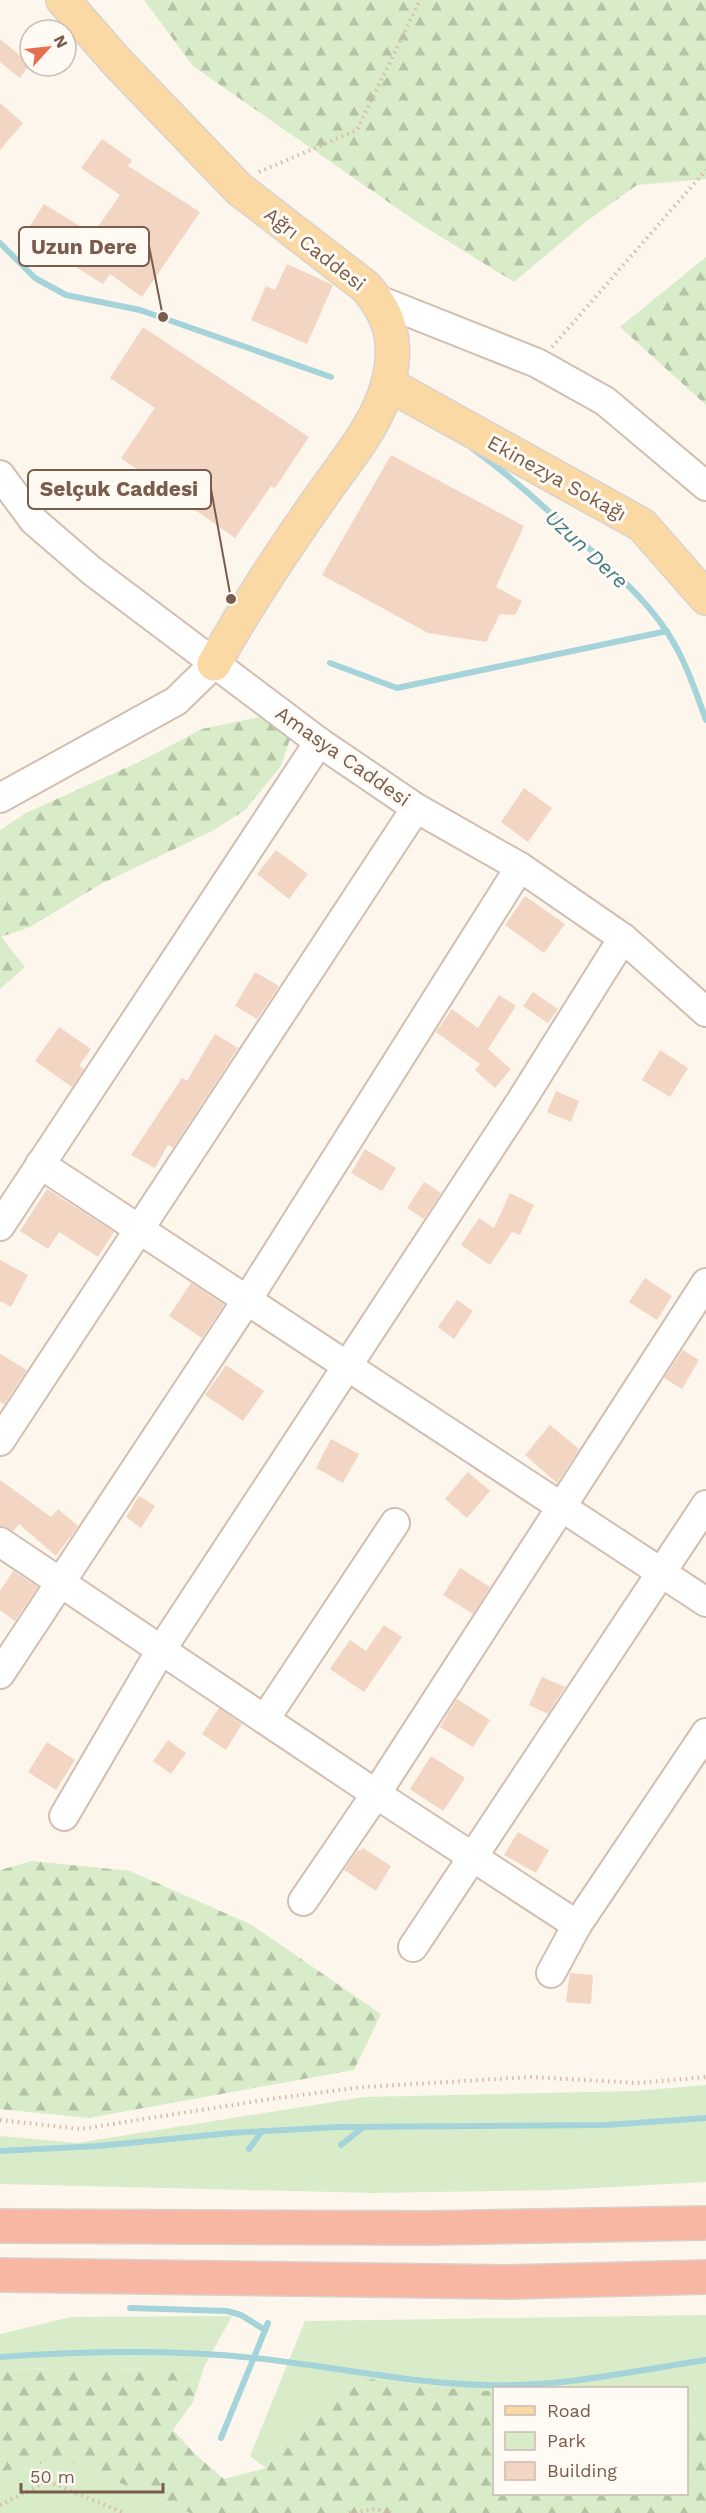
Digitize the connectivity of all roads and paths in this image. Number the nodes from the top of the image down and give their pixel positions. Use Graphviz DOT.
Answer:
graph roads {
  1 [pos="63,0"];
  2 [pos="420,0"];
  3 [pos="706,170"];
  4 [pos="250,176"];
  5 [pos="376,299"];
  6 [pos="537,363"];
  7 [pos="388,384"];
  8 [pos="0,475"];
  9 [pos="706,486"];
  10 [pos="8,503"];
  11 [pos="706,598"];
  12 [pos="214,664"];
  13 [pos="319,742"];
  14 [pos="0,798"];
  15 [pos="416,808"];
  16 [pos="520,867"];
  17 [pos="623,938"];
  18 [pos="706,1012"];
  19 [pos="40,1164"];
  20 [pos="0,1226"];
  21 [pos="138,1228"];
  22 [pos="706,1283"];
  23 [pos="248,1300"];
  24 [pos="348,1367"];
  25 [pos="0,1441"];
  26 [pos="706,1505"];
  27 [pos="562,1507"];
  28 [pos="395,1523"];
  29 [pos="0,1542"];
  30 [pos="660,1572"];
  31 [pos="61,1582"];
  32 [pos="706,1602"];
  33 [pos="161,1650"];
  34 [pos="0,1674"];
  35 [pos="265,1719"];
  36 [pos="706,1733"];
  37 [pos="376,1794"];
  38 [pos="64,1816"];
  39 [pos="474,1858"];
  40 [pos="303,1901"];
  41 [pos="577,1925"];
  42 [pos="413,1947"];
  43 [pos="551,1973"];
  44 [pos="706,2077"];
  45 [pos="0,2120"];
  46 [pos="706,2223"];
  47 [pos="0,2226"];
  48 [pos="0,2275"];
  49 [pos="706,2277"];
  50 [pos="0,2505"];
  51 [pos="124,2513"];
  52 [pos="349,2513"];
  53 [pos="391,2513"];
  1 -- 5 [label="main road, Ağrı Caddesi"];
  2 -- 4 [label="path"];
  3 -- 6 [label="path"];
  5 -- 6 [label="street"];
  5 -- 7 [label="main road, Ağrı Caddesi"];
  6 -- 9 [label="street"];
  7 -- 11 [label="main road, Ekinezya Sokağı"];
  7 -- 12 [label="main road, Ağrı Caddesi"];
  8 -- 10 [label="street, Amasya Caddesi"];
  10 -- 12 [label="street, Amasya Caddesi"];
  12 -- 13 [label="street, Amasya Caddesi"];
  12 -- 14 [label="street"];
  13 -- 15 [label="street, Amasya Caddesi"];
  13 -- 19 [label="street"];
  15 -- 16 [label="street, Amasya Caddesi"];
  15 -- 21 [label="street"];
  16 -- 17 [label="street, Amasya Caddesi"];
  16 -- 23 [label="street"];
  17 -- 18 [label="street, Amasya Caddesi"];
  17 -- 24 [label="street"];
  19 -- 20 [label="street"];
  19 -- 21 [label="street"];
  21 -- 23 [label="street"];
  21 -- 25 [label="street"];
  22 -- 27 [label="street"];
  23 -- 24 [label="street"];
  23 -- 31 [label="street"];
  24 -- 27 [label="street"];
  24 -- 33 [label="street"];
  26 -- 30 [label="street"];
  27 -- 30 [label="street"];
  27 -- 37 [label="street"];
  28 -- 35 [label="street"];
  29 -- 31 [label="street"];
  30 -- 32 [label="street"];
  30 -- 39 [label="street"];
  31 -- 33 [label="street"];
  31 -- 34 [label="street"];
  33 -- 35 [label="street"];
  33 -- 38 [label="street"];
  35 -- 37 [label="street"];
  36 -- 41 [label="street"];
  37 -- 39 [label="street"];
  37 -- 40 [label="street"];
  39 -- 41 [label="street"];
  39 -- 42 [label="street"];
  41 -- 43 [label="street"];
  44 -- 45 [label="path"];
  46 -- 47 [label="highway"];
  48 -- 49 [label="highway"];
  50 -- 51 [label="path"];
  52 -- 53 [label="path"];
}
